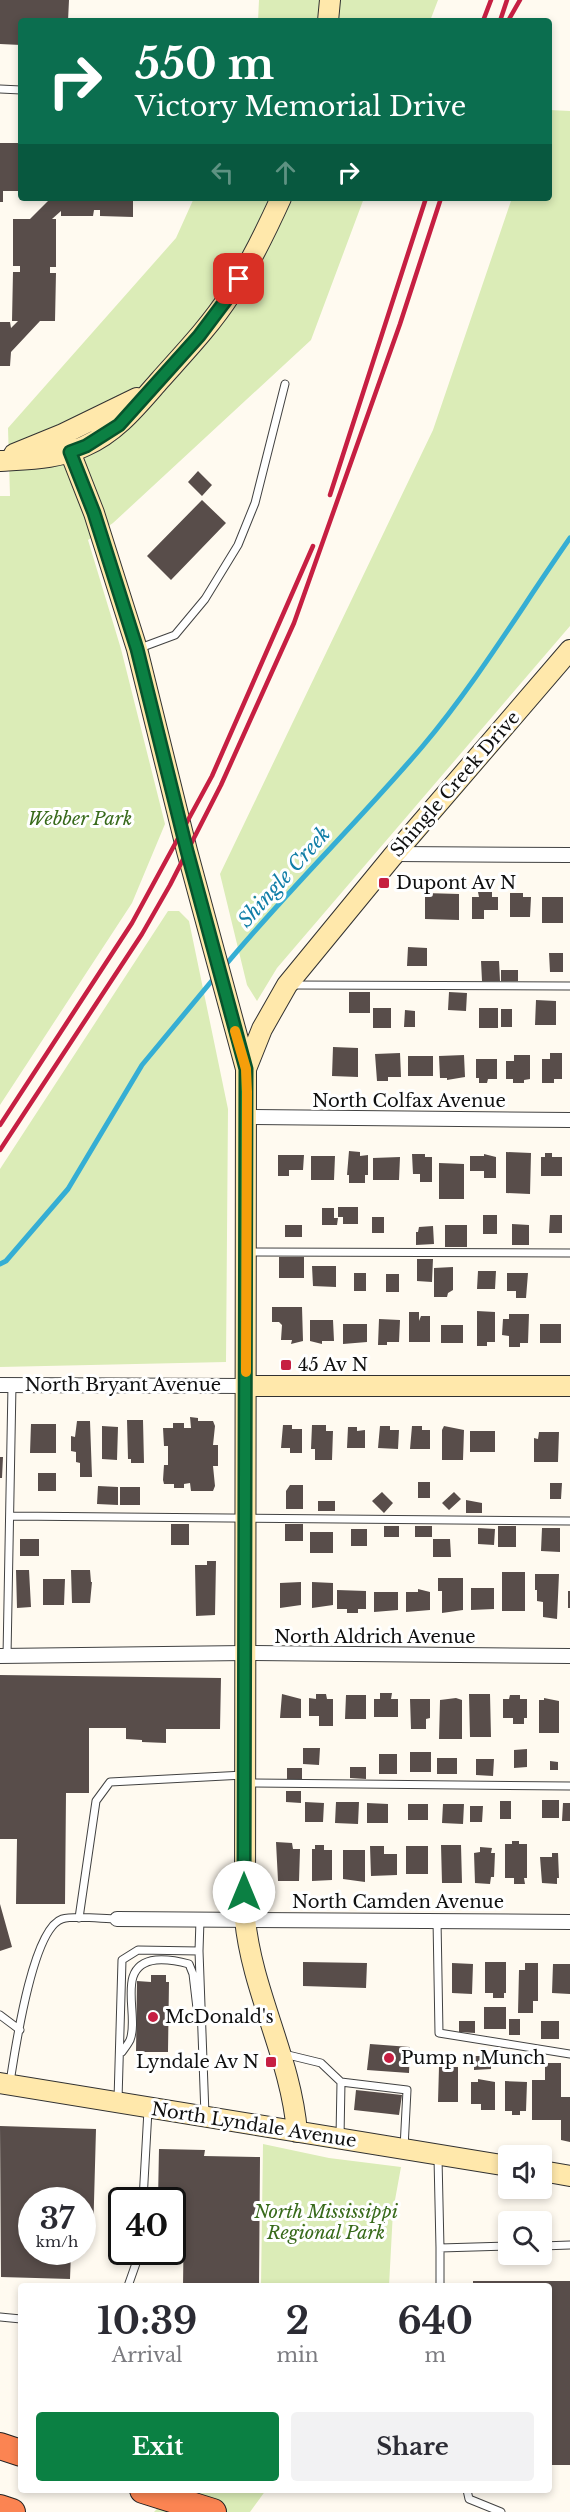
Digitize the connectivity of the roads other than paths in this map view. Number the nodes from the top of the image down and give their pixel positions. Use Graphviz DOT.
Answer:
graph roads {
  1 [pos="330,0"];
  2 [pos="328,18"];
  3 [pos="0,89"];
  4 [pos="18,90"];
  5 [pos="280,201"];
  6 [pos="285,384"];
  7 [pos="67,443"];
  8 [pos="0,461"];
  9 [pos="137,649"];
  10 [pos="570,650"];
  11 [pos="395,854"];
  12 [pos="570,855"];
  13 [pos="287,985"];
  14 [pos="570,986"];
  15 [pos="246,1069"];
  16 [pos="247,1117"];
  17 [pos="570,1120"];
  18 [pos="246,1252"];
  19 [pos="570,1253"];
  20 [pos="6,1385"];
  21 [pos="246,1386"];
  22 [pos="570,1386"];
  23 [pos="10,1516"];
  24 [pos="246,1518"];
  25 [pos="570,1521"];
  26 [pos="245,1653"];
  27 [pos="3,1656"];
  28 [pos="570,1656"];
  29 [pos="244,1779"];
  30 [pos="570,1786"];
  31 [pos="79,1918"];
  32 [pos="117,1919"];
  33 [pos="244,1919"];
  34 [pos="200,1920"];
  35 [pos="437,1920"];
  36 [pos="570,1922"];
  37 [pos="200,1951"];
  38 [pos="0,2015"];
  39 [pos="20,2030"];
  40 [pos="202,2040"];
  41 [pos="281,2053"];
  42 [pos="121,2054"];
  43 [pos="570,2054"];
  44 [pos="341,2082"];
  45 [pos="5,2084"];
  46 [pos="118,2102"];
  47 [pos="148,2108"];
  48 [pos="205,2115"];
  49 [pos="297,2132"];
  50 [pos="340,2139"];
  51 [pos="404,2150"];
  52 [pos="438,2155"];
  53 [pos="498,2164"];
  54 [pos="552,2173"];
  55 [pos="570,2176"];
  56 [pos="144,2187"];
  57 [pos="570,2245"];
  58 [pos="498,2246"];
  59 [pos="552,2246"];
  60 [pos="440,2248"];
  61 [pos="136,2265"];
  62 [pos="130,2283"];
  63 [pos="440,2283"];
  64 [pos="0,2317"];
  65 [pos="18,2319"];
  66 [pos="0,2446"];
  67 [pos="18,2451"];
  68 [pos="152,2493"];
  69 [pos="467,2493"];
  70 [pos="0,2508"];
  71 [pos="12,2512"];
  72 [pos="213,2512"];
  73 [pos="501,2512"];
  1 -- 2 [label="street"];
  3 -- 4 [label="lane"];
  5 -- 7 [label="street"];
  6 -- 9 [label="lane"];
  7 -- 8 [label="street"];
  7 -- 9 [label="street"];
  9 -- 15 [label="street"];
  10 -- 11 [label="street, Shingle Creek Drive"];
  11 -- 12 [label="street"];
  11 -- 13 [label="street, Shingle Creek Drive"];
  13 -- 14 [label="lane"];
  13 -- 15 [label="street, Shingle Creek Drive"];
  15 -- 16 [label="street"];
  16 -- 17 [label="street, North Colfax Avenue"];
  16 -- 18 [label="street"];
  18 -- 19 [label="lane"];
  18 -- 21 [label="street"];
  20 -- 21 [label="street, North Bryant Avenue"];
  20 -- 23 [label="lane"];
  21 -- 22 [label="street, North Bryant Avenue"];
  21 -- 24 [label="street"];
  23 -- 24 [label="lane"];
  23 -- 27 [label="lane"];
  24 -- 25 [label="lane"];
  24 -- 26 [label="street"];
  26 -- 27 [label="street, North Aldrich Avenue"];
  26 -- 28 [label="street, North Aldrich Avenue"];
  26 -- 29 [label="street"];
  29 -- 30 [label="lane"];
  29 -- 31 [label="lane"];
  29 -- 33 [label="street"];
  31 -- 32 [label="lane"];
  31 -- 39 [label="lane"];
  32 -- 34 [label="street, North Camden Avenue"];
  33 -- 34 [label="street, North Camden Avenue"];
  33 -- 35 [label="street, North Camden Avenue"];
  33 -- 41 [label="street"];
  34 -- 37 [label="lane"];
  35 -- 36 [label="street, North Camden Avenue"];
  35 -- 43 [label="lane"];
  37 -- 40 [label="lane"];
  37 -- 42 [label="lane"];
  38 -- 39 [label="lane"];
  39 -- 45 [label="lane"];
  40 -- 42 [label="lane"];
  40 -- 48 [label="lane"];
  41 -- 44 [label="lane"];
  41 -- 49 [label="street"];
  42 -- 46 [label="lane"];
  44 -- 50 [label="lane"];
  44 -- 51 [label="lane"];
  45 -- 46 [label="street, North Lyndale Avenue"];
  46 -- 47 [label="street, North Lyndale Avenue"];
  47 -- 48 [label="street, North Lyndale Avenue"];
  47 -- 56 [label="lane"];
  48 -- 49 [label="street, North Lyndale Avenue"];
  49 -- 50 [label="street, North Lyndale Avenue"];
  50 -- 51 [label="street, North Lyndale Avenue"];
  51 -- 52 [label="street, North Lyndale Avenue"];
  52 -- 53 [label="street, North Lyndale Avenue"];
  52 -- 60 [label="lane"];
  54 -- 55 [label="street"];
  57 -- 59 [label="lane"];
  58 -- 60 [label="lane"];
  60 -- 63 [label="lane"];
  61 -- 62 [label="lane"];
  64 -- 65 [label="lane"];
  66 -- 67 [label="highway"];
  68 -- 72 [label="highway"];
  69 -- 73 [label="lane"];
  70 -- 71 [label="highway"];
}
